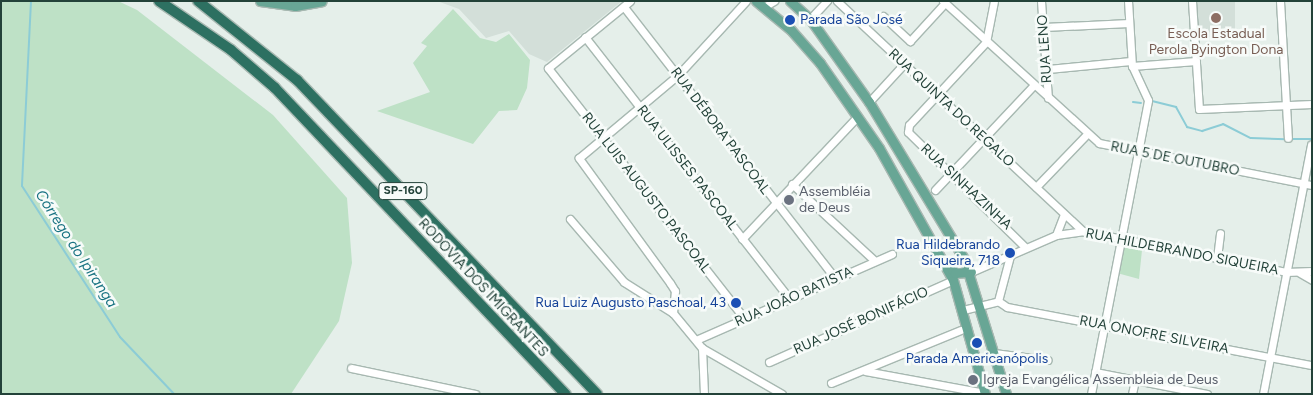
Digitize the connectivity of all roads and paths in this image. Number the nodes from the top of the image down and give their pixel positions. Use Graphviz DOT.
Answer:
graph roads {
  1 [pos="159,1"];
  2 [pos="198,1"];
  3 [pos="260,1"];
  4 [pos="322,1"];
  5 [pos="746,1"];
  6 [pos="756,1"];
  7 [pos="774,1"];
  8 [pos="790,1"];
  9 [pos="796,1"];
  10 [pos="827,1"];
  11 [pos="837,1"];
  12 [pos="994,1"];
  13 [pos="1041,1"];
  14 [pos="1128,1"];
  15 [pos="1192,1"];
  16 [pos="1280,1"];
  17 [pos="944,2"];
  18 [pos="627,4"];
  19 [pos="764,7"];
  20 [pos="803,12"];
  21 [pos="883,16"];
  22 [pos="810,19"];
  23 [pos="1129,23"];
  24 [pos="1044,27"];
  25 [pos="585,37"];
  26 [pos="986,42"];
  27 [pos="1196,61"];
  28 [pos="904,64"];
  29 [pos="1132,64"];
  30 [pos="1048,69"];
  31 [pos="678,75"];
  32 [pos="1034,86"];
  33 [pos="937,94"];
  34 [pos="1048,98"];
  35 [pos="869,102"];
  36 [pos="1312,104"];
  37 [pos="1285,106"];
  38 [pos="639,107"];
  39 [pos="857,117"];
  40 [pos="1086,135"];
  41 [pos="602,137"];
  42 [pos="984,138"];
  43 [pos="1288,138"];
  44 [pos="1311,145"];
  45 [pos="1137,154"];
  46 [pos="951,173"];
  47 [pos="1303,183"];
  48 [pos="792,184"];
  49 [pos="1312,185"];
  50 [pos="1036,187"];
  51 [pos="935,190"];
  52 [pos="775,203"];
  53 [pos="1064,214"];
  54 [pos="570,219"];
  55 [pos="1083,231"];
  56 [pos="1220,233"];
  57 [pos="1056,235"];
  58 [pos="742,238"];
  59 [pos="1119,238"];
  60 [pos="1026,248"];
  61 [pos="892,254"];
  62 [pos="940,254"];
  63 [pos="1010,256"];
  64 [pos="1217,258"];
  65 [pos="875,261"];
  66 [pos="997,261"];
  67 [pos="1312,271"];
  68 [pos="971,272"];
  69 [pos="1007,272"];
  70 [pos="1286,272"];
  71 [pos="1300,273"];
  72 [pos="836,279"];
  73 [pos="953,280"];
  74 [pos="1312,280"];
  75 [pos="790,299"];
  76 [pos="998,301"];
  77 [pos="981,304"];
  78 [pos="963,310"];
  79 [pos="674,313"];
  80 [pos="744,318"];
  81 [pos="1103,325"];
  82 [pos="961,330"];
  83 [pos="696,340"];
  84 [pos="702,348"];
  85 [pos="994,353"];
  86 [pos="1270,357"];
  87 [pos="1048,360"];
  88 [pos="769,362"];
  89 [pos="1312,365"];
  90 [pos="351,368"];
  91 [pos="865,370"];
  92 [pos="1095,372"];
  93 [pos="1135,380"];
  94 [pos="831,383"];
  95 [pos="948,390"];
  96 [pos="475,394"];
  97 [pos="565,394"];
  98 [pos="597,394"];
  99 [pos="704,394"];
  100 [pos="782,394"];
  101 [pos="985,394"];
  102 [pos="1006,394"];
  103 [pos="1091,394"];
  104 [pos="1132,394"];
  105 [pos="1207,394"];
  106 [pos="1263,394"];
  1 -- 97 [label="highway, RODOVIA DOS IMIGRANTES / SP-160"];
  2 -- 98 [label="highway, RODOVIA DOS IMIGRANTES / SP-160"];
  3 -- 4 [label="main road"];
  5 -- 31 [label="street"];
  6 -- 19 [label="main road"];
  7 -- 19 [label="street"];
  8 -- 20 [label="main road"];
  9 -- 20 [label="street"];
  10 -- 22 [label="street"];
  11 -- 28 [label="street, RUA QUINTA DO REGALO"];
  12 -- 26 [label="street"];
  13 -- 24 [label="street, RUA LENO"];
  14 -- 23 [label="street"];
  15 -- 27 [label="street"];
  16 -- 37 [label="street"];
  17 -- 21 [label="street"];
  17 -- 26 [label="street, RUA 5 DE OUTUBRO"];
  18 -- 25 [label="street"];
  18 -- 31 [label="street, RUA DÉBORA PASCOAL"];
  19 -- 39 [label="main road"];
  20 -- 22 [label="main road"];
  22 -- 35 [label="main road"];
  23 -- 24 [label="street"];
  23 -- 29 [label="street"];
  24 -- 30 [label="street, RUA LENO"];
  25 -- 38 [label="street, RUA ULISSES PASCOAL"];
  25 -- 41 [label="street, RUA LUIS AUGUSTO PASCOAL"];
  26 -- 32 [label="street, RUA 5 DE OUTUBRO"];
  26 -- 33 [label="street"];
  27 -- 29 [label="street"];
  27 -- 37 [label="street"];
  28 -- 33 [label="street, RUA QUINTA DO REGALO"];
  28 -- 35 [label="street"];
  29 -- 30 [label="street"];
  29 -- 45 [label="street"];
  30 -- 34 [label="street, RUA LENO"];
  31 -- 38 [label="street"];
  31 -- 52 [label="street, RUA DÉBORA PASCOAL"];
  32 -- 34 [label="street, RUA 5 DE OUTUBRO"];
  32 -- 42 [label="street"];
  33 -- 42 [label="street, RUA QUINTA DO REGALO"];
  33 -- 46 [label="street, RUA SINHAZINHA"];
  34 -- 40 [label="street, RUA 5 DE OUTUBRO"];
  35 -- 68 [label="main road"];
  36 -- 37 [label="street"];
  37 -- 43 [label="street"];
  38 -- 41 [label="street"];
  38 -- 58 [label="street, RUA ULISSES PASCOAL"];
  39 -- 48 [label="street"];
  39 -- 62 [label="main road"];
  40 -- 45 [label="street, RUA 5 DE OUTUBRO"];
  40 -- 50 [label="street"];
  41 -- 79 [label="street"];
  41 -- 80 [label="street, RUA LUIS AUGUSTO PASCOAL"];
  42 -- 46 [label="street"];
  42 -- 50 [label="street, RUA QUINTA DO REGALO"];
  44 -- 47 [label="street"];
  45 -- 47 [label="street, RUA 5 DE OUTUBRO"];
  45 -- 59 [label="street"];
  46 -- 51 [label="street"];
  46 -- 60 [label="street, RUA SINHAZINHA"];
  47 -- 49 [label="street, RUA 5 DE OUTUBRO"];
  47 -- 70 [label="street"];
  48 -- 52 [label="street"];
  48 -- 65 [label="street"];
  50 -- 53 [label="street, RUA QUINTA DO REGALO"];
  52 -- 58 [label="street"];
  52 -- 72 [label="street, RUA DÉBORA PASCOAL"];
  53 -- 55 [label="street, RUA QUINTA DO REGALO"];
  53 -- 57 [label="street"];
  54 -- 79 [label="street"];
  55 -- 57 [label="street, RUA HILDEBRANDO SIQUEIRA"];
  55 -- 59 [label="street, RUA HILDEBRANDO SIQUEIRA"];
  56 -- 64 [label="street"];
  57 -- 60 [label="street, RUA HILDEBRANDO SIQUEIRA"];
  58 -- 75 [label="street, RUA ULISSES PASCOAL"];
  59 -- 64 [label="street, RUA HILDEBRANDO SIQUEIRA"];
  59 -- 81 [label="street"];
  60 -- 63 [label="street, RUA HILDEBRANDO SIQUEIRA"];
  61 -- 65 [label="street, RUA JOÃO BATISTA"];
  62 -- 68 [label="main road"];
  62 -- 73 [label="main road"];
  63 -- 66 [label="street, RUA HILDEBRANDO SIQUEIRA"];
  63 -- 69 [label="street"];
  64 -- 70 [label="street, RUA HILDEBRANDO SIQUEIRA"];
  65 -- 72 [label="street, RUA JOÃO BATISTA"];
  66 -- 68 [label="street, RUA HILDEBRANDO SIQUEIRA"];
  66 -- 69 [label="street"];
  67 -- 71 [label="street, RUA HILDEBRANDO SIQUEIRA"];
  68 -- 77 [label="main road"];
  69 -- 76 [label="street"];
  70 -- 71 [label="street, RUA HILDEBRANDO SIQUEIRA"];
  70 -- 86 [label="street"];
  71 -- 74 [label="street"];
  72 -- 75 [label="street, RUA JOÃO BATISTA"];
  73 -- 78 [label="main road"];
  73 -- 88 [label="street, RUA JOSÉ BONIFÁCIO"];
  75 -- 80 [label="street, RUA JOÃO BATISTA"];
  76 -- 77 [label="street"];
  76 -- 81 [label="street, RUA ONOFRE SILVEIRA"];
  77 -- 78 [label="street"];
  77 -- 85 [label="main road"];
  78 -- 101 [label="main road"];
  79 -- 83 [label="street"];
  80 -- 83 [label="street, RUA JOÃO BATISTA"];
  81 -- 86 [label="street, RUA ONOFRE SILVEIRA"];
  81 -- 92 [label="street"];
  82 -- 91 [label="street"];
  83 -- 84 [label="street"];
  84 -- 99 [label="street"];
  84 -- 100 [label="street"];
  85 -- 87 [label="street"];
  85 -- 102 [label="main road"];
  86 -- 89 [label="street, RUA ONOFRE SILVEIRA"];
  86 -- 106 [label="street"];
  90 -- 96 [label="street"];
  91 -- 94 [label="street"];
  91 -- 95 [label="street"];
  92 -- 93 [label="street"];
  92 -- 103 [label="street"];
  93 -- 104 [label="street"];
  93 -- 105 [label="street"];
  95 -- 101 [label="street"];
}
